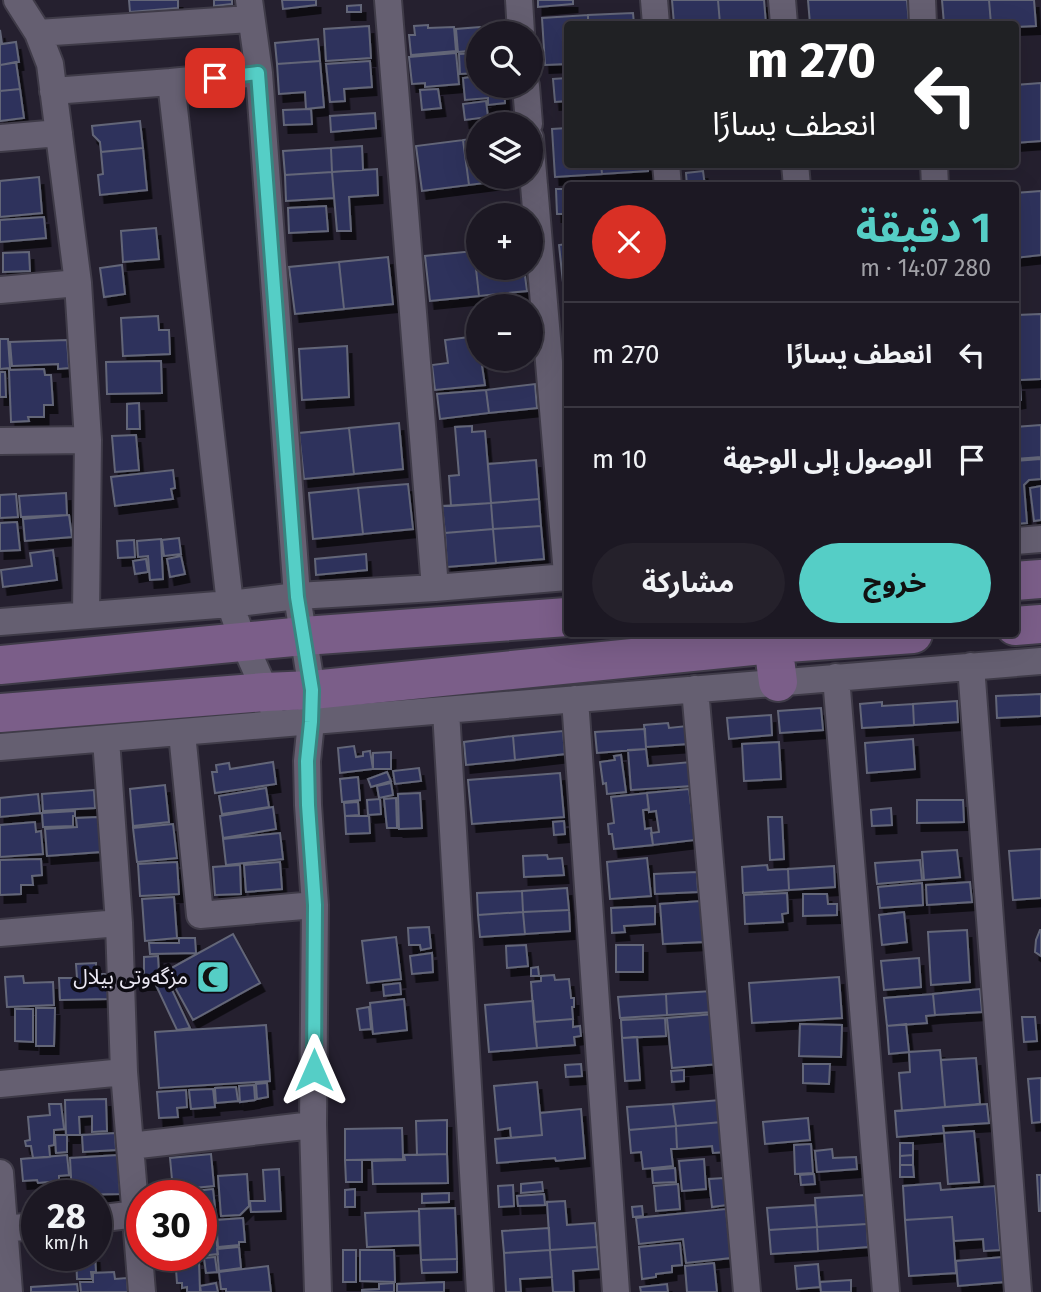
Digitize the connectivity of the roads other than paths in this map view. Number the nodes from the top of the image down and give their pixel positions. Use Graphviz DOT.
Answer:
graph roads {
  1 [pos="17,0"];
  2 [pos="388,0"];
  3 [pos="519,0"];
  4 [pos="654,0"];
  5 [pos="782,0"];
  6 [pos="922,0"];
  7 [pos="249,10"];
  8 [pos="520,21"];
  9 [pos="656,21"];
  10 [pos="784,21"];
  11 [pos="923,21"];
  12 [pos="38,33"];
  13 [pos="258,73"];
  14 [pos="170,82"];
  15 [pos="53,90"];
  16 [pos="59,133"];
  17 [pos="0,138"];
  18 [pos="534,189"];
  19 [pos="78,283"];
  20 [pos="0,290"];
  21 [pos="88,440"];
  22 [pos="0,441"];
  23 [pos="1041,539"];
  24 [pos="564,540"];
  25 [pos="1019,541"];
  26 [pos="564,575"];
  27 [pos="1041,579"];
  28 [pos="1019,581"];
  29 [pos="435,588"];
  30 [pos="297,597"];
  31 [pos="230,604"];
  32 [pos="86,615"];
  33 [pos="564,617"];
  34 [pos="0,622"];
  35 [pos="1041,624"];
  36 [pos="1019,626"];
  37 [pos="304,636"];
  38 [pos="871,637"];
  39 [pos="244,643"];
  40 [pos="774,644"];
  41 [pos="1041,661"];
  42 [pos="0,665"];
  43 [pos="971,666"];
  44 [pos="836,677"];
  45 [pos="778,682"];
  46 [pos="695,689"];
  47 [pos="575,699"];
  48 [pos="312,706"];
  49 [pos="273,708"];
  50 [pos="446,710"];
  51 [pos="0,713"];
  52 [pos="182,733"];
  53 [pos="106,739"];
  54 [pos="0,747"];
  55 [pos="307,761"];
  56 [pos="315,905"];
  57 [pos="120,923"];
  58 [pos="0,933"];
  59 [pos="124,1072"];
  60 [pos="0,1084"];
  61 [pos="313,1125"];
  62 [pos="130,1146"];
  63 [pos="0,1173"];
  64 [pos="133,1180"];
  65 [pos="21,1227"];
  66 [pos="2,1229"];
  67 [pos="140,1271"];
  68 [pos="9,1292"];
  69 [pos="142,1292"];
  70 [pos="318,1292"];
  71 [pos="480,1292"];
  72 [pos="616,1292"];
  73 [pos="747,1292"];
  74 [pos="886,1292"];
  75 [pos="1018,1292"];
  1 -- 12 [label="street"];
  2 -- 29 [label="street"];
  3 -- 8 [label="street"];
  4 -- 9 [label="street"];
  5 -- 10 [label="street"];
  6 -- 11 [label="street"];
  7 -- 12 [label="street"];
  7 -- 13 [label="street"];
  12 -- 15 [label="street"];
  13 -- 14 [label="street"];
  13 -- 30 [label="street"];
  14 -- 15 [label="street"];
  14 -- 31 [label="street"];
  15 -- 16 [label="street"];
  16 -- 17 [label="street"];
  16 -- 19 [label="street"];
  18 -- 24 [label="street"];
  19 -- 20 [label="street"];
  19 -- 21 [label="street"];
  21 -- 22 [label="street"];
  21 -- 32 [label="street"];
  23 -- 25 [label="street"];
  26 -- 29 [label="street"];
  27 -- 28 [label="main road"];
  29 -- 30 [label="street"];
  30 -- 31 [label="street"];
  30 -- 37 [label="street"];
  31 -- 32 [label="street"];
  31 -- 39 [label="street"];
  32 -- 34 [label="street"];
  33 -- 37 [label="main road"];
  35 -- 36 [label="main road"];
  37 -- 39 [label="main road"];
  37 -- 48 [label="street"];
  38 -- 40 [label="main road"];
  39 -- 42 [label="main road"];
  39 -- 49 [label="street"];
  40 -- 45 [label="main road"];
  40 -- 48 [label="main road"];
  41 -- 43 [label="street"];
  43 -- 44 [label="street"];
  43 -- 75 [label="street"];
  44 -- 45 [label="street"];
  44 -- 74 [label="street"];
  45 -- 46 [label="street"];
  46 -- 47 [label="street"];
  46 -- 73 [label="street"];
  47 -- 50 [label="street"];
  47 -- 72 [label="street"];
  48 -- 49 [label="main road"];
  48 -- 50 [label="street"];
  48 -- 55 [label="street"];
  49 -- 51 [label="main road"];
  49 -- 52 [label="street"];
  49 -- 55 [label="street"];
  50 -- 71 [label="street"];
  52 -- 53 [label="street"];
  52 -- 56 [label="street"];
  53 -- 54 [label="street"];
  53 -- 57 [label="street"];
  55 -- 56 [label="street"];
  56 -- 61 [label="street"];
  57 -- 58 [label="street"];
  57 -- 59 [label="street"];
  59 -- 60 [label="street"];
  59 -- 62 [label="street"];
  61 -- 62 [label="street"];
  61 -- 70 [label="street"];
  62 -- 64 [label="street"];
  63 -- 66 [label="street"];
  65 -- 66 [label="street"];
  66 -- 68 [label="street"];
  67 -- 69 [label="street"];
}
